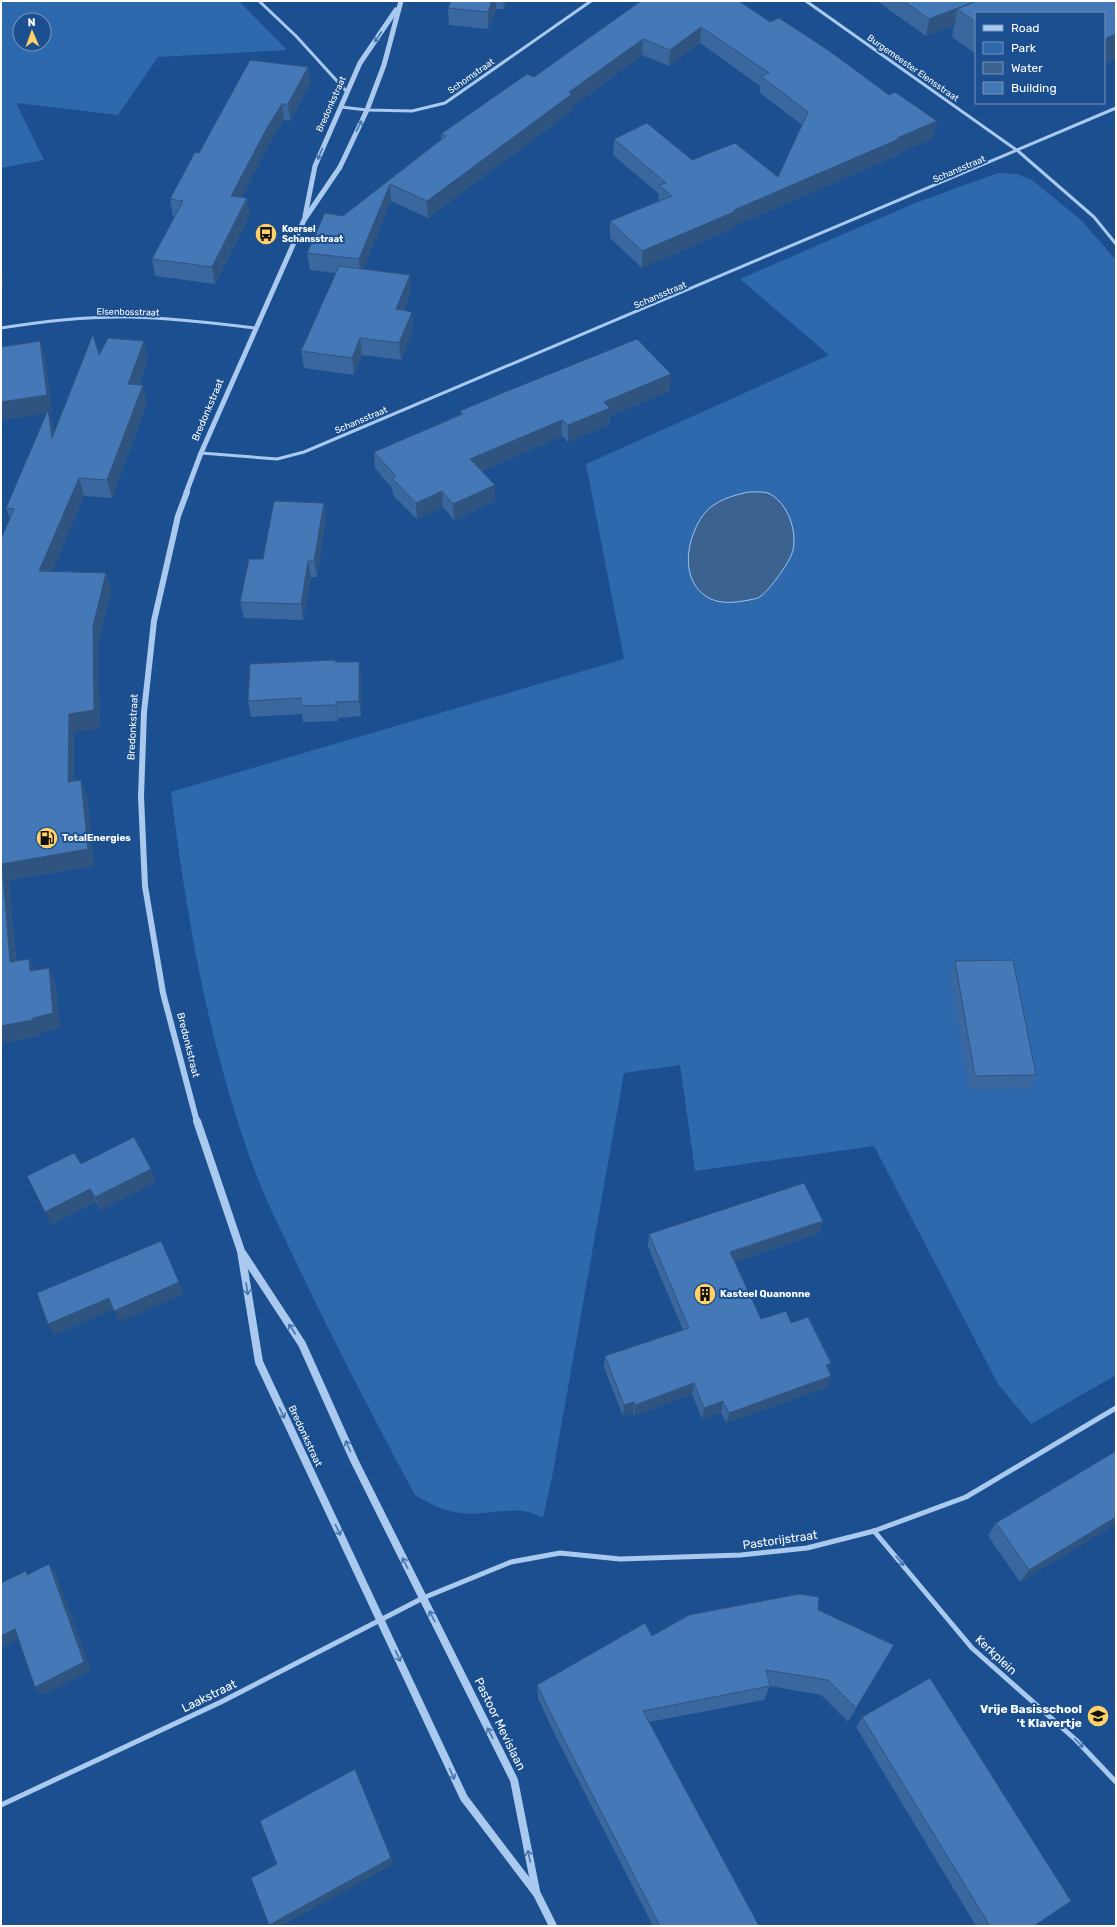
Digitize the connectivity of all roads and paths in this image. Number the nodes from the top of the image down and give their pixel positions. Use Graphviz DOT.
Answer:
graph roads {
  1 [pos="259,1"];
  2 [pos="591,1"];
  3 [pos="806,1"];
  4 [pos="400,3"];
  5 [pos="347,92"];
  6 [pos="341,107"];
  7 [pos="1116,108"];
  8 [pos="367,110"];
  9 [pos="1018,151"];
  10 [pos="304,220"];
  11 [pos="1116,244"];
  12 [pos="1,328"];
  13 [pos="255,328"];
  14 [pos="201,453"];
  15 [pos="241,1250"];
  16 [pos="1116,1408"];
  17 [pos="874,1531"];
  18 [pos="423,1598"];
  19 [pos="382,1620"];
  20 [pos="1116,1782"];
  21 [pos="1,1805"];
  22 [pos="537,1894"];
  23 [pos="552,1926"];
  1 -- 5 [label="street"];
  2 -- 8 [label="street, Schomstraat"];
  3 -- 9 [label="street, Burgemeester Elensstraat"];
  4 -- 5 [label="street, Bredonkstraat, one-way"];
  4 -- 8 [label="street, Bredonkstraat"];
  5 -- 6 [label="street, Bredonkstraat"];
  6 -- 8 [label="street, Schomstraat"];
  6 -- 10 [label="street, Bredonkstraat, one-way"];
  7 -- 9 [label="street, Schansstraat"];
  10 -- 8 [label="street, Bredonkstraat, one-way"];
  9 -- 11 [label="street, Burgemeester Elensstraat"];
  9 -- 14 [label="street, Schansstraat"];
  10 -- 13 [label="street, Bredonkstraat"];
  12 -- 13 [label="street, Elsenbosstraat"];
  13 -- 14 [label="street, Bredonkstraat"];
  14 -- 15 [label="street, Bredonkstraat"];
  18 -- 15 [label="street, Bredonkstraat, one-way"];
  15 -- 19 [label="street, Bredonkstraat, one-way"];
  16 -- 17 [label="street, Pastorijstraat"];
  17 -- 18 [label="street, Pastorijstraat"];
  17 -- 20 [label="street, Kerkplein, one-way"];
  18 -- 19 [label="street, Laakstraat"];
  22 -- 18 [label="street, Pastoor Mevislaan, one-way"];
  19 -- 21 [label="street, Laakstraat"];
  19 -- 22 [label="street, Pastoor Mevislaan, one-way"];
  22 -- 23 [label="street, Pastoor Mevislaan"];
}
